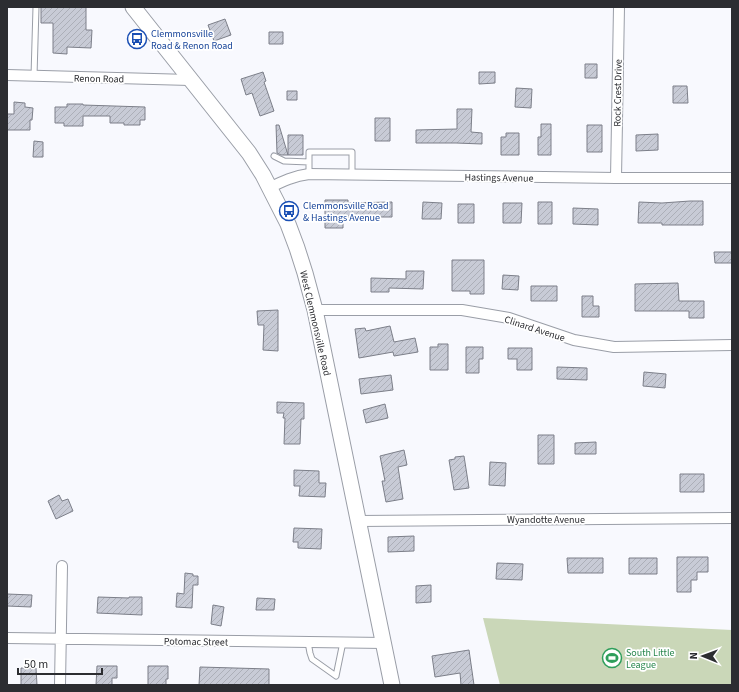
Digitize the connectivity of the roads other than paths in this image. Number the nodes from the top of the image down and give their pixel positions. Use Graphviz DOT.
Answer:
graph roads {
  1 [pos="36,7"];
  2 [pos="133,7"];
  3 [pos="619,7"];
  4 [pos="7,75"];
  5 [pos="34,76"];
  6 [pos="190,80"];
  7 [pos="274,156"];
  8 [pos="309,162"];
  9 [pos="309,174"];
  10 [pos="352,175"];
  11 [pos="616,178"];
  12 [pos="732,178"];
  13 [pos="269,188"];
  14 [pos="315,310"];
  15 [pos="732,345"];
  16 [pos="732,518"];
  17 [pos="359,521"];
  18 [pos="62,566"];
  19 [pos="7,638"];
  20 [pos="60,639"];
  21 [pos="308,642"];
  22 [pos="343,642"];
  23 [pos="384,643"];
  24 [pos="60,685"];
  25 [pos="392,685"];
  1 -- 5 [label="lane"];
  2 -- 6 [label="main road, West Clemmonsville Road"];
  3 -- 11 [label="street, Rock Crest Drive"];
  4 -- 5 [label="street, Renon Road"];
  5 -- 6 [label="street, Renon Road"];
  6 -- 13 [label="main road, West Clemmonsville Road"];
  7 -- 8 [label="lane"];
  8 -- 9 [label="lane"];
  8 -- 10 [label="lane"];
  9 -- 10 [label="street, Hastings Avenue"];
  9 -- 13 [label="street, Hastings Avenue"];
  10 -- 11 [label="street, Hastings Avenue"];
  11 -- 12 [label="street, Hastings Avenue"];
  13 -- 14 [label="main road, West Clemmonsville Road"];
  14 -- 15 [label="street, Clinard Avenue"];
  14 -- 17 [label="main road, West Clemmonsville Road"];
  16 -- 17 [label="street, Wyandotte Avenue"];
  17 -- 23 [label="main road, West Clemmonsville Road"];
  18 -- 20 [label="street"];
  19 -- 20 [label="street, Potomac Street"];
  20 -- 21 [label="street, Potomac Street"];
  20 -- 24 [label="street"];
  21 -- 22 [label="street, Potomac Street"];
  21 -- 22 [label="lane"];
  22 -- 23 [label="street, Potomac Street"];
  23 -- 25 [label="main road, West Clemmonsville Road"];
}
